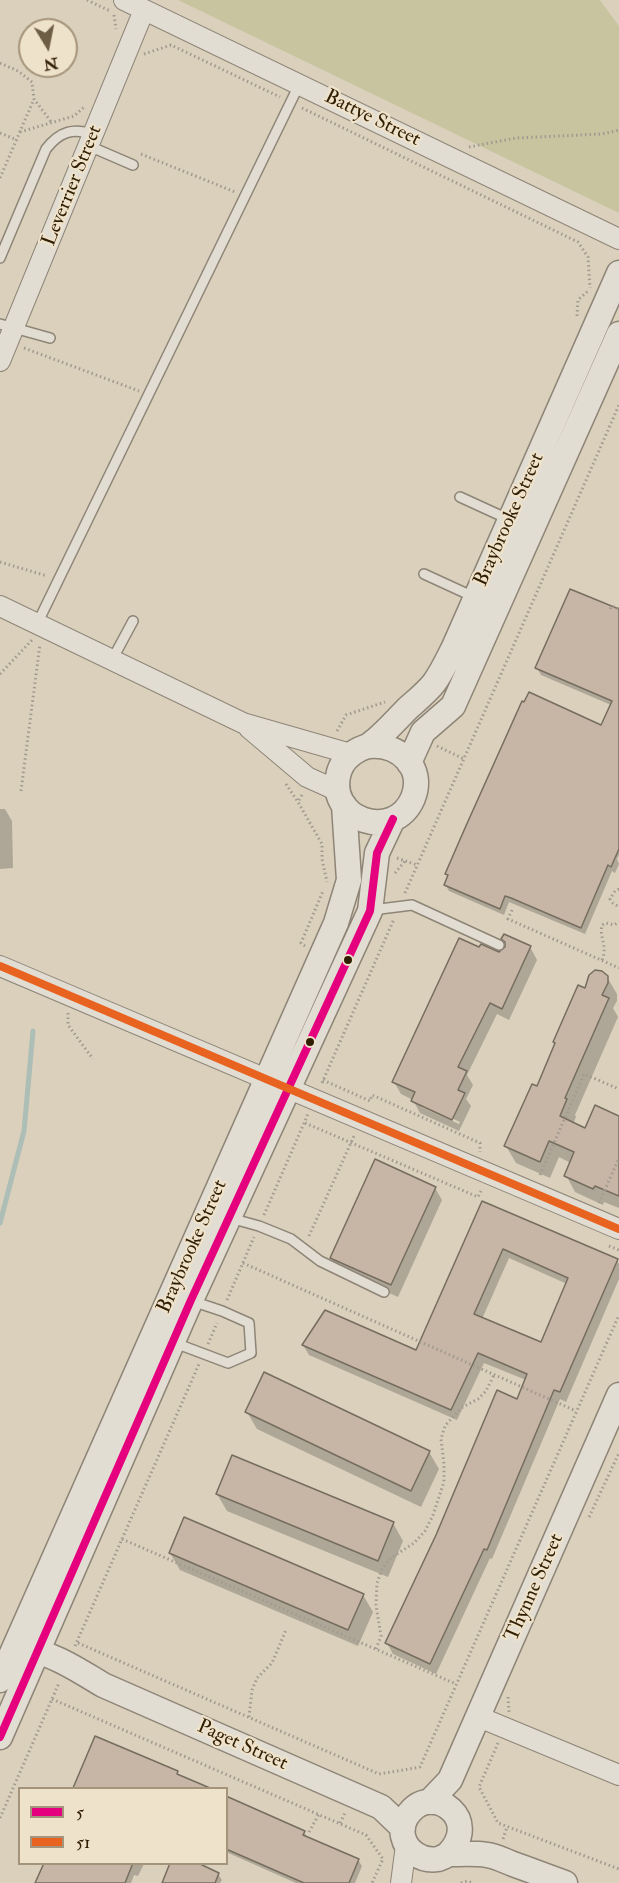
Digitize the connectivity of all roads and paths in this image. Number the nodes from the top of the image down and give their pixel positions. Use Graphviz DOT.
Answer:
graph roads {
  1 [pos="87,0"];
  2 [pos="124,0"];
  3 [pos="144,10"];
  4 [pos="114,35"];
  5 [pos="139,56"];
  6 [pos="0,63"];
  7 [pos="299,85"];
  8 [pos="34,99"];
  9 [pos="291,102"];
  10 [pos="86,104"];
  11 [pos="52,123"];
  12 [pos="619,130"];
  13 [pos="21,132"];
  14 [pos="0,133"];
  15 [pos="17,140"];
  16 [pos="91,140"];
  17 [pos="468,147"];
  18 [pos="134,151"];
  19 [pos="133,165"];
  20 [pos="0,178"];
  21 [pos="242,201"];
  22 [pos="619,239"];
  23 [pos="0,258"];
  24 [pos="619,273"];
  25 [pos="590,290"];
  26 [pos="8,331"];
  27 [pos="619,334"];
  28 [pos="50,339"];
  29 [pos="0,361"];
  30 [pos="146,399"];
  31 [pos="460,497"];
  32 [pos="510,520"];
  33 [pos="0,562"];
  34 [pos="424,574"];
  35 [pos="47,576"];
  36 [pos="476,598"];
  37 [pos="0,606"];
  38 [pos="610,609"];
  39 [pos="619,609"];
  40 [pos="133,621"];
  41 [pos="40,631"];
  42 [pos="465,652"];
  43 [pos="112,660"];
  44 [pos="0,674"];
  45 [pos="243,723"];
  46 [pos="361,750"];
  47 [pos="410,763"];
  48 [pos="21,791"];
  49 [pos="341,798"];
  50 [pos="393,819"];
  51 [pos="328,884"];
  52 [pos="619,889"];
  53 [pos="619,907"];
  54 [pos="512,910"];
  55 [pos="370,911"];
  56 [pos="619,922"];
  57 [pos="499,945"];
  58 [pos="307,948"];
  59 [pos="602,960"];
  60 [pos="0,966"];
  61 [pos="619,968"];
  62 [pos="65,994"];
  63 [pos="93,1059"];
  64 [pos="267,1078"];
  65 [pos="323,1080"];
  66 [pos="290,1088"];
  67 [pos="619,1089"];
  68 [pos="366,1110"];
  69 [pos="304,1123"];
  70 [pos="351,1143"];
  71 [pos="480,1153"];
  72 [pos="619,1158"];
  73 [pos="539,1178"];
  74 [pos="481,1191"];
  75 [pos="599,1203"];
  76 [pos="228,1218"];
  77 [pos="614,1238"];
  78 [pos="303,1249"];
  79 [pos="619,1250"];
  80 [pos="243,1263"];
  81 [pos="384,1292"];
  82 [pos="191,1300"];
  83 [pos="619,1314"];
  84 [pos="172,1342"];
  85 [pos="494,1375"];
  86 [pos="619,1395"];
  87 [pos="577,1412"];
  88 [pos="619,1453"];
  89 [pos="589,1518"];
  90 [pos="122,1539"];
  91 [pos="286,1630"];
  92 [pos="77,1642"];
  93 [pos="375,1649"];
  94 [pos="28,1653"];
  95 [pos="0,1680"];
  96 [pos="456,1684"];
  97 [pos="508,1692"];
  98 [pos="52,1699"];
  99 [pos="249,1717"];
  100 [pos="479,1717"];
  101 [pos="505,1727"];
  102 [pos="0,1737"];
  103 [pos="619,1775"];
  104 [pos="450,1780"];
  105 [pos="422,1804"];
  106 [pos="381,1807"];
  107 [pos="319,1814"];
  108 [pos="457,1820"];
  109 [pos="309,1832"];
  110 [pos="405,1837"];
  111 [pos="487,1855"];
  112 [pos="439,1857"];
  113 [pos="619,1869"];
  114 [pos="401,1882"];
  115 [pos="372,1883"];
  116 [pos="461,1883"];
  117 [pos="473,1883"];
  118 [pos="565,1883"];
  1 -- 4 [label="path"];
  2 -- 3 [label="street, Battye Street"];
  3 -- 7 [label="street, Battye Street"];
  3 -- 16 [label="street, Leverrier Street"];
  5 -- 9 [label="path"];
  6 -- 8 [label="path"];
  7 -- 9 [label="lane"];
  7 -- 22 [label="street, Battye Street"];
  8 -- 11 [label="path"];
  8 -- 13 [label="path"];
  9 -- 21 [label="lane"];
  9 -- 25 [label="path"];
  10 -- 11 [label="path"];
  11 -- 13 [label="path"];
  12 -- 17 [label="path"];
  13 -- 15 [label="path"];
  14 -- 15 [label="path"];
  15 -- 20 [label="path"];
  16 -- 19 [label="lane"];
  16 -- 23 [label="lane"];
  16 -- 26 [label="street, Leverrier Street"];
  18 -- 21 [label="path"];
  21 -- 30 [label="lane"];
  24 -- 32 [label="street, Braybrooke Street"];
  26 -- 28 [label="lane"];
  26 -- 29 [label="street, Leverrier Street"];
  26 -- 30 [label="path"];
  27 -- 42 [label="street, Braybrooke Street"];
  30 -- 41 [label="lane"];
  31 -- 32 [label="lane"];
  32 -- 36 [label="street, Braybrooke Street"];
  33 -- 35 [label="path"];
  34 -- 36 [label="lane"];
  36 -- 42 [label="street, Braybrooke Street"];
  37 -- 41 [label="street"];
  38 -- 39 [label="path"];
  40 -- 43 [label="lane"];
  41 -- 43 [label="street"];
  41 -- 44 [label="path"];
  41 -- 48 [label="path"];
  42 -- 46 [label="street, Braybrooke Street"];
  42 -- 47 [label="street, Braybrooke Street"];
  43 -- 45 [label="street"];
  45 -- 46 [label="street"];
  45 -- 49 [label="street"];
  46 -- 47 [label="street"];
  46 -- 49 [label="street"];
  47 -- 50 [label="street"];
  49 -- 50 [label="street"];
  49 -- 64 [label="street, Braybrooke Street"];
  50 -- 55 [label="street, Braybrooke Street"];
  51 -- 58 [label="path"];
  52 -- 53 [label="path"];
  54 -- 59 [label="path"];
  55 -- 57 [label="lane"];
  55 -- 66 [label="street, Braybrooke Street"];
  56 -- 59 [label="path"];
  59 -- 61 [label="path"];
  60 -- 62 [label="street"];
  62 -- 63 [label="path"];
  62 -- 64 [label="street"];
  64 -- 66 [label="street"];
  64 -- 94 [label="street, Braybrooke Street"];
  65 -- 68 [label="path"];
  66 -- 68 [label="street"];
  66 -- 76 [label="street, Braybrooke Street"];
  67 -- 73 [label="path"];
  68 -- 70 [label="path"];
  68 -- 71 [label="path"];
  68 -- 77 [label="street"];
  69 -- 70 [label="path"];
  70 -- 74 [label="path"];
  70 -- 78 [label="path"];
  72 -- 75 [label="path"];
  76 -- 78 [label="lane"];
  76 -- 82 [label="street, Braybrooke Street"];
  77 -- 79 [label="path"];
  78 -- 81 [label="lane"];
  80 -- 85 [label="path"];
  82 -- 84 [label="street, Braybrooke Street"];
  82 -- 84 [label="lane"];
  83 -- 87 [label="path"];
  84 -- 94 [label="street, Braybrooke Street"];
  85 -- 87 [label="path"];
  85 -- 93 [label="path"];
  86 -- 100 [label="street, Thynne Street"];
  87 -- 96 [label="path"];
  88 -- 89 [label="path"];
  90 -- 93 [label="path"];
  91 -- 99 [label="path"];
  92 -- 99 [label="path"];
  93 -- 96 [label="path"];
  94 -- 95 [label="street, Braybrooke Street"];
  94 -- 102 [label="street, Braybrooke Street"];
  94 -- 106 [label="street, Paget Street"];
  96 -- 99 [label="path"];
  97 -- 101 [label="path"];
  98 -- 107 [label="path"];
  100 -- 101 [label="street"];
  100 -- 104 [label="street, Thynne Street"];
  101 -- 103 [label="street"];
  101 -- 113 [label="path"];
  104 -- 105 [label="street, Thynne Street"];
  104 -- 108 [label="street"];
  105 -- 106 [label="street, Paget Street"];
  105 -- 108 [label="street"];
  105 -- 110 [label="street"];
  106 -- 110 [label="street, Paget Street"];
  107 -- 109 [label="path"];
  107 -- 115 [label="path"];
  108 -- 111 [label="street"];
  108 -- 112 [label="street"];
  110 -- 112 [label="street"];
  110 -- 114 [label="street"];
  111 -- 112 [label="street"];
  111 -- 118 [label="street"];
  112 -- 114 [label="street"];
  116 -- 117 [label="path"];
}
